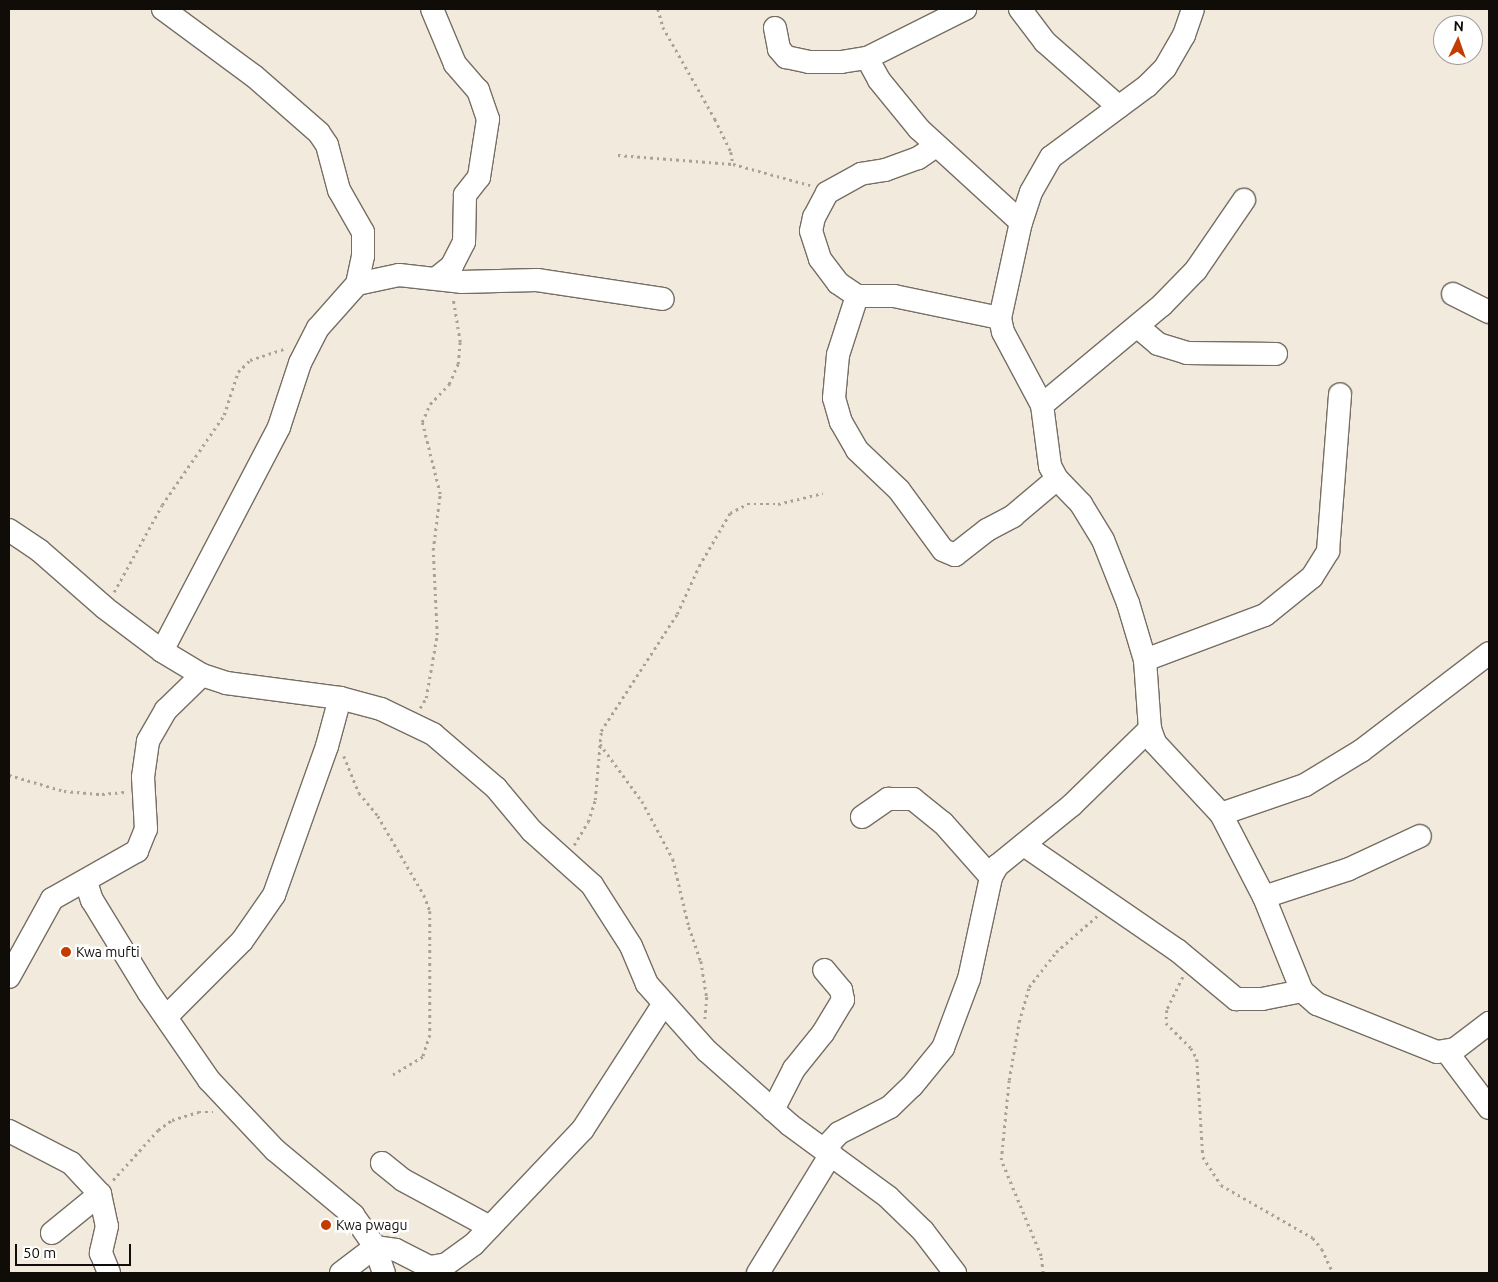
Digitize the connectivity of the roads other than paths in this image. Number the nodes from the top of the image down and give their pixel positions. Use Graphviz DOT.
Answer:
graph roads {
  1 [pos="163,9"];
  2 [pos="432,9"];
  3 [pos="965,9"];
  4 [pos="1020,9"];
  5 [pos="1193,9"];
  6 [pos="774,28"];
  7 [pos="867,58"];
  8 [pos="1119,107"];
  9 [pos="936,146"];
  10 [pos="1244,200"];
  11 [pos="1021,222"];
  12 [pos="444,279"];
  13 [pos="357,284"];
  14 [pos="1453,294"];
  15 [pos="857,296"];
  16 [pos="663,299"];
  17 [pos="1489,312"];
  18 [pos="1000,318"];
  19 [pos="1138,327"];
  20 [pos="1276,354"];
  21 [pos="1340,394"];
  22 [pos="1042,405"];
  23 [pos="1057,479"];
  24 [pos="9,530"];
  25 [pos="162,651"];
  26 [pos="1489,653"];
  27 [pos="1145,660"];
  28 [pos="202,676"];
  29 [pos="340,698"];
  30 [pos="1150,729"];
  31 [pos="1221,814"];
  32 [pos="862,816"];
  33 [pos="1420,836"];
  34 [pos="1024,845"];
  35 [pos="991,877"];
  36 [pos="86,882"];
  37 [pos="1264,897"];
  38 [pos="824,970"];
  39 [pos="9,977"];
  40 [pos="1302,991"];
  41 [pos="662,1005"];
  42 [pos="166,1017"];
  43 [pos="1489,1023"];
  44 [pos="1447,1052"];
  45 [pos="1489,1108"];
  46 [pos="773,1110"];
  47 [pos="9,1131"];
  48 [pos="828,1151"];
  49 [pos="382,1163"];
  50 [pos="100,1194"];
  51 [pos="490,1227"];
  52 [pos="52,1233"];
  53 [pos="375,1247"];
  54 [pos="439,1269"];
  55 [pos="109,1273"];
  56 [pos="341,1273"];
  57 [pos="384,1273"];
  58 [pos="758,1273"];
  59 [pos="955,1273"];
  1 -- 13 [label="street"];
  2 -- 12 [label="street"];
  3 -- 7 [label="street"];
  4 -- 8 [label="street"];
  5 -- 8 [label="street"];
  6 -- 7 [label="street"];
  7 -- 9 [label="street"];
  8 -- 11 [label="street"];
  9 -- 11 [label="street"];
  9 -- 15 [label="street"];
  10 -- 19 [label="street"];
  11 -- 18 [label="street"];
  12 -- 13 [label="street"];
  12 -- 16 [label="street"];
  13 -- 25 [label="street"];
  14 -- 17 [label="street"];
  15 -- 18 [label="street"];
  15 -- 23 [label="street"];
  18 -- 22 [label="street"];
  19 -- 20 [label="street"];
  19 -- 22 [label="street"];
  21 -- 27 [label="street"];
  22 -- 23 [label="street"];
  23 -- 27 [label="street"];
  24 -- 25 [label="street"];
  25 -- 28 [label="street"];
  26 -- 31 [label="street"];
  27 -- 30 [label="street"];
  28 -- 29 [label="street"];
  28 -- 36 [label="street"];
  29 -- 41 [label="street"];
  29 -- 42 [label="street"];
  30 -- 31 [label="street"];
  30 -- 34 [label="street"];
  31 -- 37 [label="street"];
  32 -- 35 [label="street"];
  33 -- 37 [label="street"];
  34 -- 35 [label="street"];
  34 -- 40 [label="street"];
  35 -- 48 [label="street"];
  36 -- 39 [label="street"];
  36 -- 42 [label="street"];
  37 -- 40 [label="street"];
  38 -- 46 [label="street"];
  40 -- 44 [label="street"];
  41 -- 46 [label="street"];
  41 -- 51 [label="street"];
  42 -- 53 [label="street"];
  43 -- 44 [label="street"];
  44 -- 45 [label="street"];
  46 -- 48 [label="street"];
  47 -- 50 [label="street"];
  48 -- 58 [label="street"];
  48 -- 59 [label="street"];
  49 -- 51 [label="street"];
  50 -- 52 [label="street"];
  50 -- 55 [label="street"];
  51 -- 54 [label="street"];
  53 -- 54 [label="street"];
  53 -- 56 [label="street"];
  53 -- 57 [label="street"];
}
